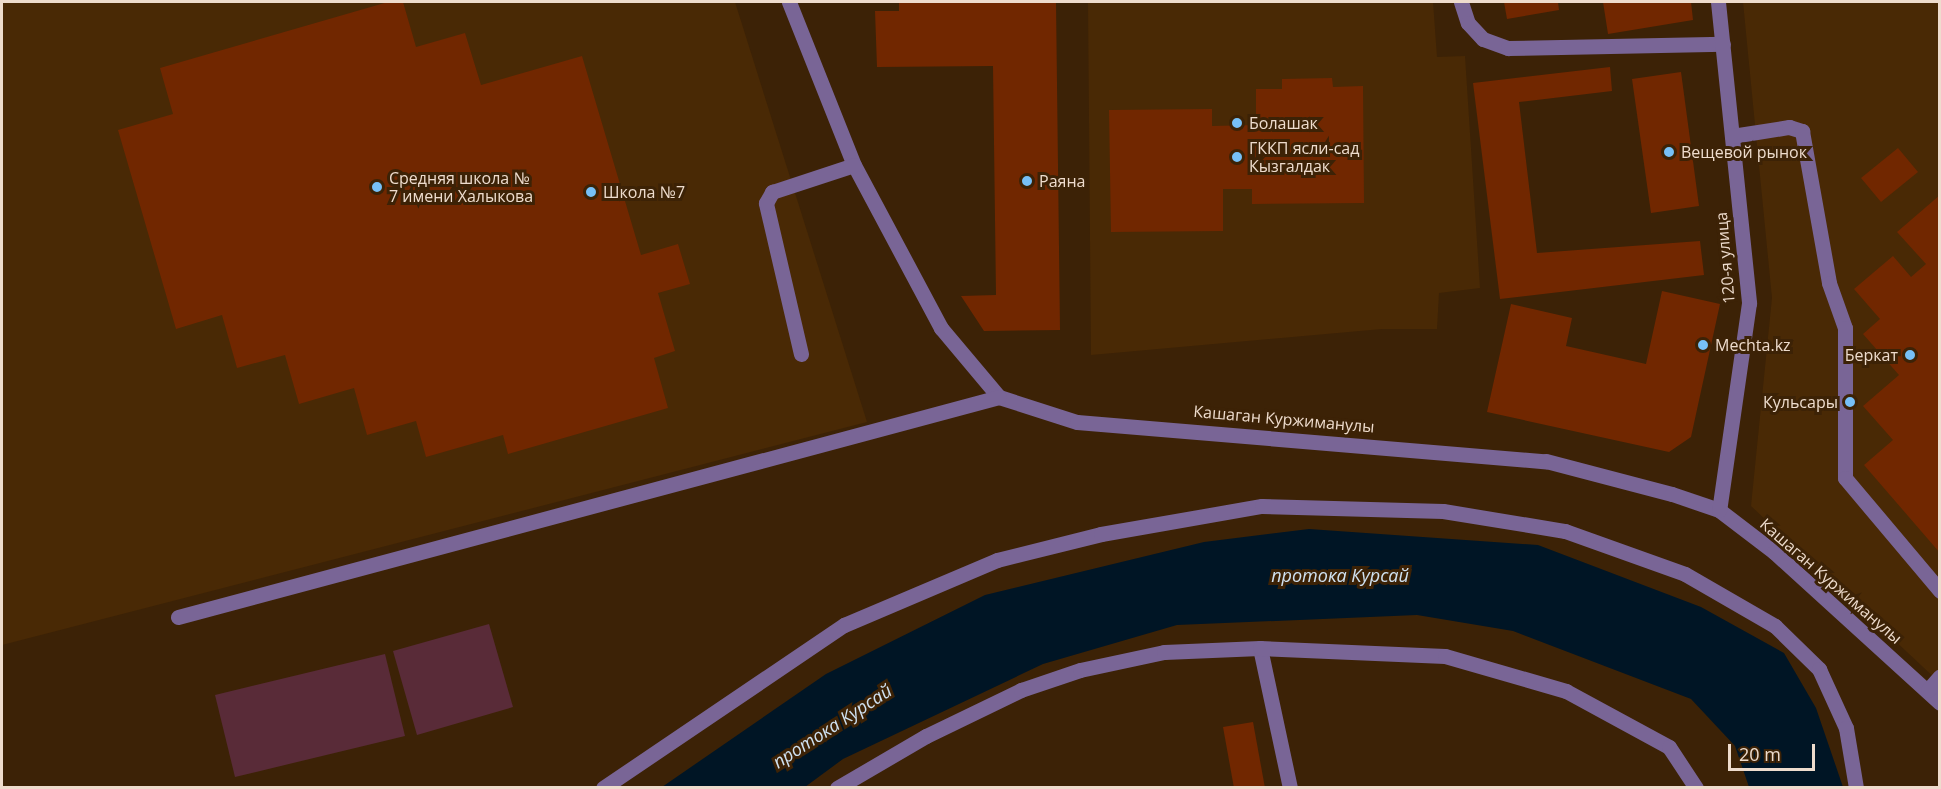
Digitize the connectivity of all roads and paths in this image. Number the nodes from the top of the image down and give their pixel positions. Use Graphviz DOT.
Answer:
graph roads {
  1 [pos="789,2"];
  2 [pos="1461,2"];
  3 [pos="1718,2"];
  4 [pos="1723,44"];
  5 [pos="1732,136"];
  6 [pos="854,165"];
  7 [pos="801,354"];
  8 [pos="999,397"];
  9 [pos="1719,510"];
  10 [pos="1940,591"];
  11 [pos="178,617"];
  12 [pos="1260,648"];
  13 [pos="1940,676"];
  14 [pos="1928,690"];
  15 [pos="1940,703"];
  16 [pos="603,788"];
  17 [pos="837,788"];
  18 [pos="1290,788"];
  19 [pos="1696,788"];
  20 [pos="1857,788"];
  1 -- 6 [label="street"];
  2 -- 4 [label="street"];
  3 -- 4 [label="street, 120-я улица"];
  4 -- 5 [label="street, 120-я улица"];
  5 -- 9 [label="street, 120-я улица"];
  5 -- 10 [label="street"];
  6 -- 7 [label="street"];
  6 -- 8 [label="street"];
  8 -- 9 [label="street, Кашаган Куржиманулы"];
  8 -- 11 [label="street"];
  9 -- 14 [label="street, Кашаган Куржиманулы"];
  12 -- 17 [label="street"];
  12 -- 18 [label="street"];
  12 -- 19 [label="street"];
  13 -- 14 [label="street"];
  14 -- 15 [label="street, Кашаган Куржиманулы"];
  16 -- 20 [label="street"];
}
